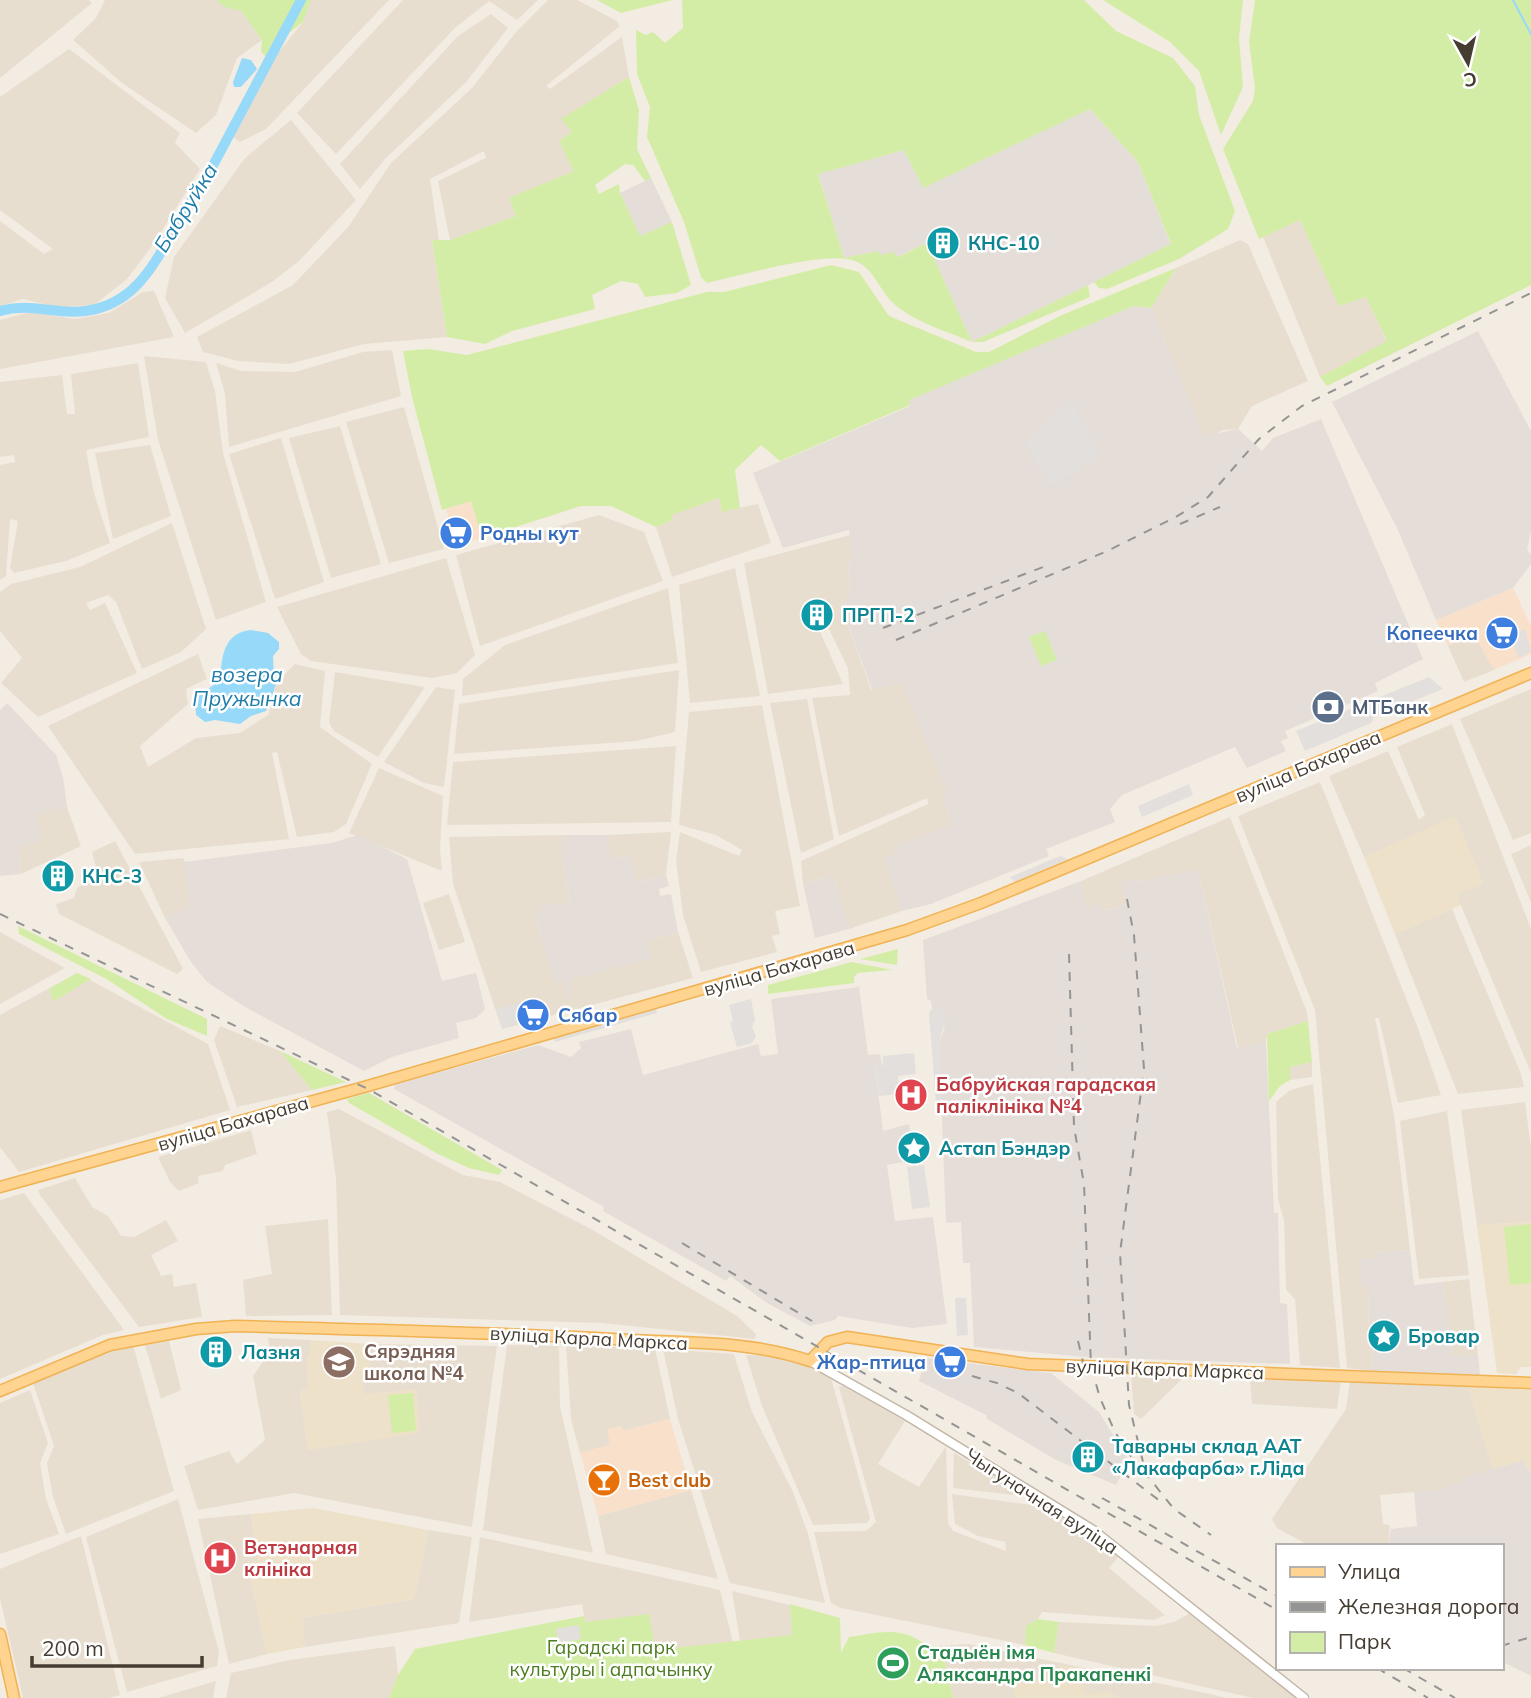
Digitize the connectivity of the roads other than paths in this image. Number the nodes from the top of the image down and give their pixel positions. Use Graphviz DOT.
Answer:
graph roads {
  1 [pos="1531,673"];
  2 [pos="0,1187"];
  3 [pos="810,1361"];
  4 [pos="834,1373"];
  5 [pos="1531,1383"];
  6 [pos="0,1391"];
  7 [pos="0,1634"];
  8 [pos="14,1698"];
  9 [pos="1304,1698"];
  1 -- 2 [label="main road, вуліца Бахарава"];
  3 -- 4 [label="street, вуліца Карла Маркса"];
  3 -- 5 [label="main road, вуліца Карла Маркса"];
  3 -- 6 [label="main road, вуліца Карла Маркса"];
  4 -- 9 [label="street, Чыгуначная вуліца"];
  7 -- 8 [label="main road"];
}
